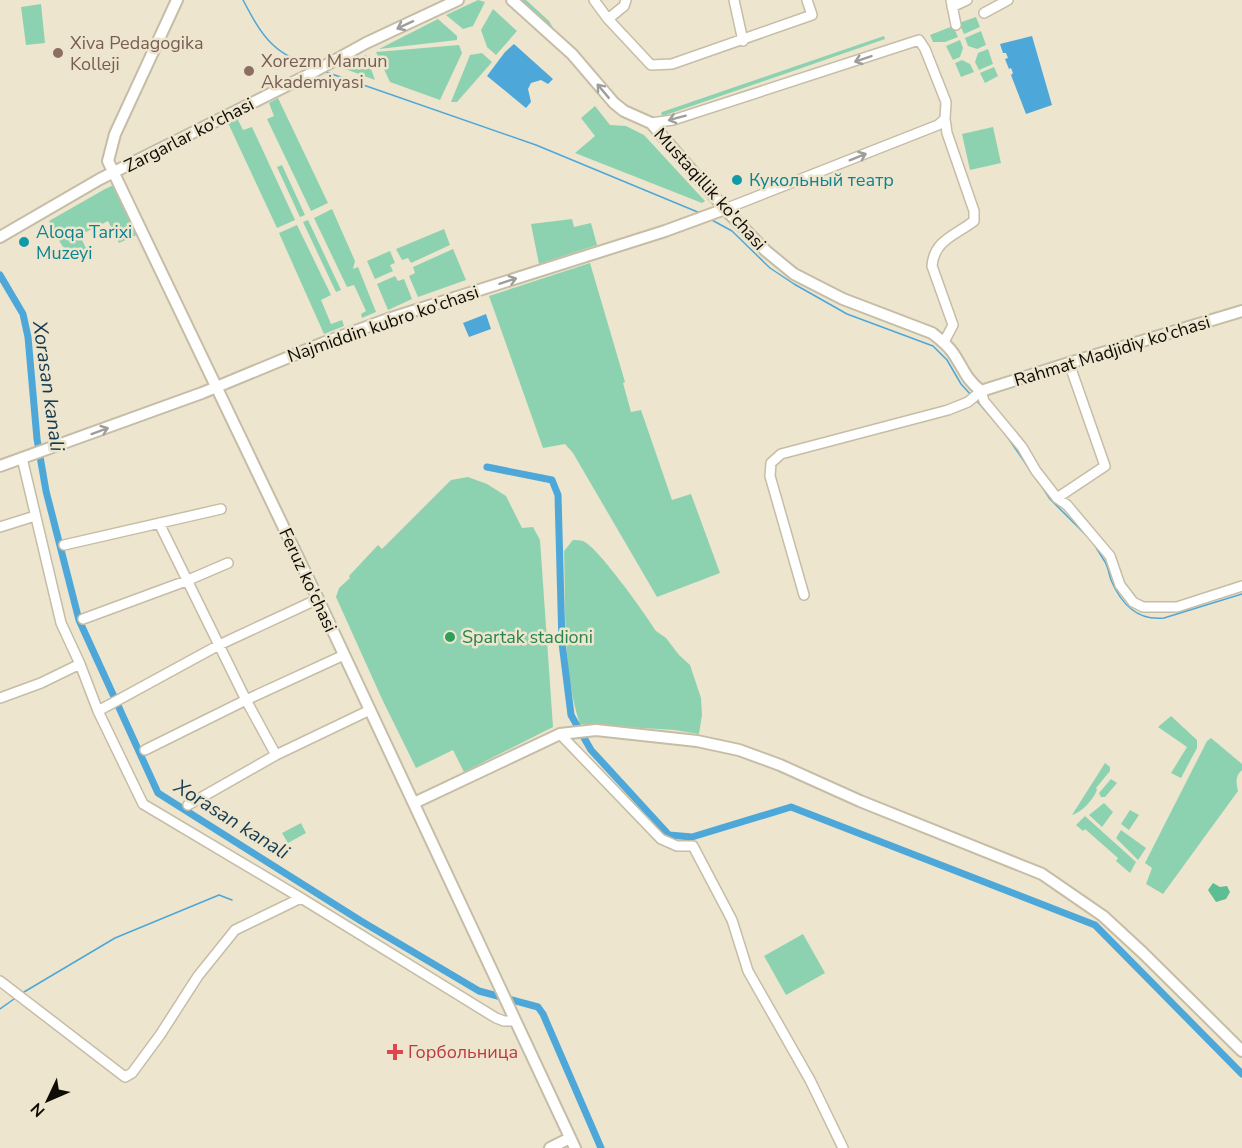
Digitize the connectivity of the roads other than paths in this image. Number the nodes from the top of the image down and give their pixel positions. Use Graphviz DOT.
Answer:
graph roads {
  1 [pos="177,0"];
  2 [pos="458,0"];
  3 [pos="512,0"];
  4 [pos="594,0"];
  5 [pos="626,0"];
  6 [pos="734,0"];
  7 [pos="807,0"];
  8 [pos="967,0"];
  9 [pos="1008,0"];
  10 [pos="952,3"];
  11 [pos="984,13"];
  12 [pos="608,19"];
  13 [pos="956,25"];
  14 [pos="743,41"];
  15 [pos="945,119"];
  16 [pos="651,123"];
  17 [pos="114,173"];
  18 [pos="725,209"];
  19 [pos="0,237"];
  20 [pos="1242,311"];
  21 [pos="944,342"];
  22 [pos="1069,363"];
  23 [pos="216,387"];
  24 [pos="980,393"];
  25 [pos="22,458"];
  26 [pos="0,466"];
  27 [pos="1057,498"];
  28 [pos="220,509"];
  29 [pos="35,516"];
  30 [pos="159,523"];
  31 [pos="0,527"];
  32 [pos="64,545"];
  33 [pos="228,563"];
  34 [pos="186,581"];
  35 [pos="1242,586"];
  36 [pos="804,595"];
  37 [pos="318,598"];
  38 [pos="83,619"];
  39 [pos="219,645"];
  40 [pos="344,656"];
  41 [pos="80,664"];
  42 [pos="0,698"];
  43 [pos="246,700"];
  44 [pos="102,709"];
  45 [pos="370,710"];
  46 [pos="566,732"];
  47 [pos="145,750"];
  48 [pos="276,755"];
  49 [pos="414,803"];
  50 [pos="188,805"];
  51 [pos="301,898"];
  52 [pos="0,981"];
  53 [pos="513,1016"];
  54 [pos="1242,1051"];
  55 [pos="572,1143"];
  56 [pos="550,1148"];
  57 [pos="843,1148"];
  1 -- 17 [label="main road, Feruz ko'chasi"];
  2 -- 17 [label="main road, Zargarlar ko'chasi, one-way"];
  16 -- 3 [label="main road, Mustaqillik ko'chasi, one-way"];
  4 -- 12 [label="street"];
  5 -- 12 [label="street"];
  6 -- 14 [label="street"];
  7 -- 14 [label="street"];
  8 -- 10 [label="street"];
  9 -- 11 [label="street"];
  10 -- 13 [label="street"];
  12 -- 14 [label="street"];
  15 -- 16 [label="street, one-way"];
  18 -- 15 [label="street, one-way"];
  15 -- 21 [label="street"];
  16 -- 18 [label="main road, Mustaqillik ko'chasi"];
  17 -- 19 [label="main road, Zargarlar ko'chasi"];
  17 -- 23 [label="main road, Feruz ko'chasi"];
  18 -- 21 [label="main road, Mustaqillik ko'chasi"];
  23 -- 18 [label="main road, Najmiddin kubro ko'chasi, one-way"];
  20 -- 22 [label="main road, Rahmat Madjidiy ko'chasi"];
  21 -- 24 [label="main road, Mustaqillik ko'chasi"];
  22 -- 24 [label="main road, Rahmat Madjidiy ko'chasi"];
  22 -- 27 [label="street"];
  25 -- 23 [label="main road, Najmiddin kubro ko'chasi, one-way"];
  23 -- 37 [label="main road, Feruz ko'chasi"];
  24 -- 27 [label="street"];
  24 -- 36 [label="street"];
  25 -- 26 [label="main road"];
  25 -- 29 [label="street"];
  27 -- 35 [label="street"];
  28 -- 30 [label="street"];
  29 -- 31 [label="street"];
  29 -- 41 [label="street"];
  30 -- 32 [label="street"];
  30 -- 34 [label="street"];
  33 -- 34 [label="street"];
  34 -- 38 [label="street"];
  34 -- 39 [label="street"];
  37 -- 39 [label="street"];
  37 -- 40 [label="main road, Feruz ko'chasi"];
  39 -- 43 [label="street"];
  39 -- 44 [label="street"];
  40 -- 43 [label="street"];
  40 -- 45 [label="main road, Feruz ko'chasi"];
  41 -- 42 [label="street"];
  41 -- 44 [label="street"];
  43 -- 47 [label="street"];
  43 -- 48 [label="street"];
  44 -- 51 [label="street"];
  45 -- 48 [label="street"];
  45 -- 49 [label="main road, Feruz ko'chasi"];
  46 -- 49 [label="main road"];
  46 -- 54 [label="main road"];
  46 -- 57 [label="street"];
  48 -- 50 [label="street"];
  49 -- 53 [label="main road, Feruz ko'chasi"];
  51 -- 52 [label="street"];
  51 -- 53 [label="street"];
  53 -- 55 [label="main road, Feruz ko'chasi"];
  55 -- 56 [label="main road"];
}
